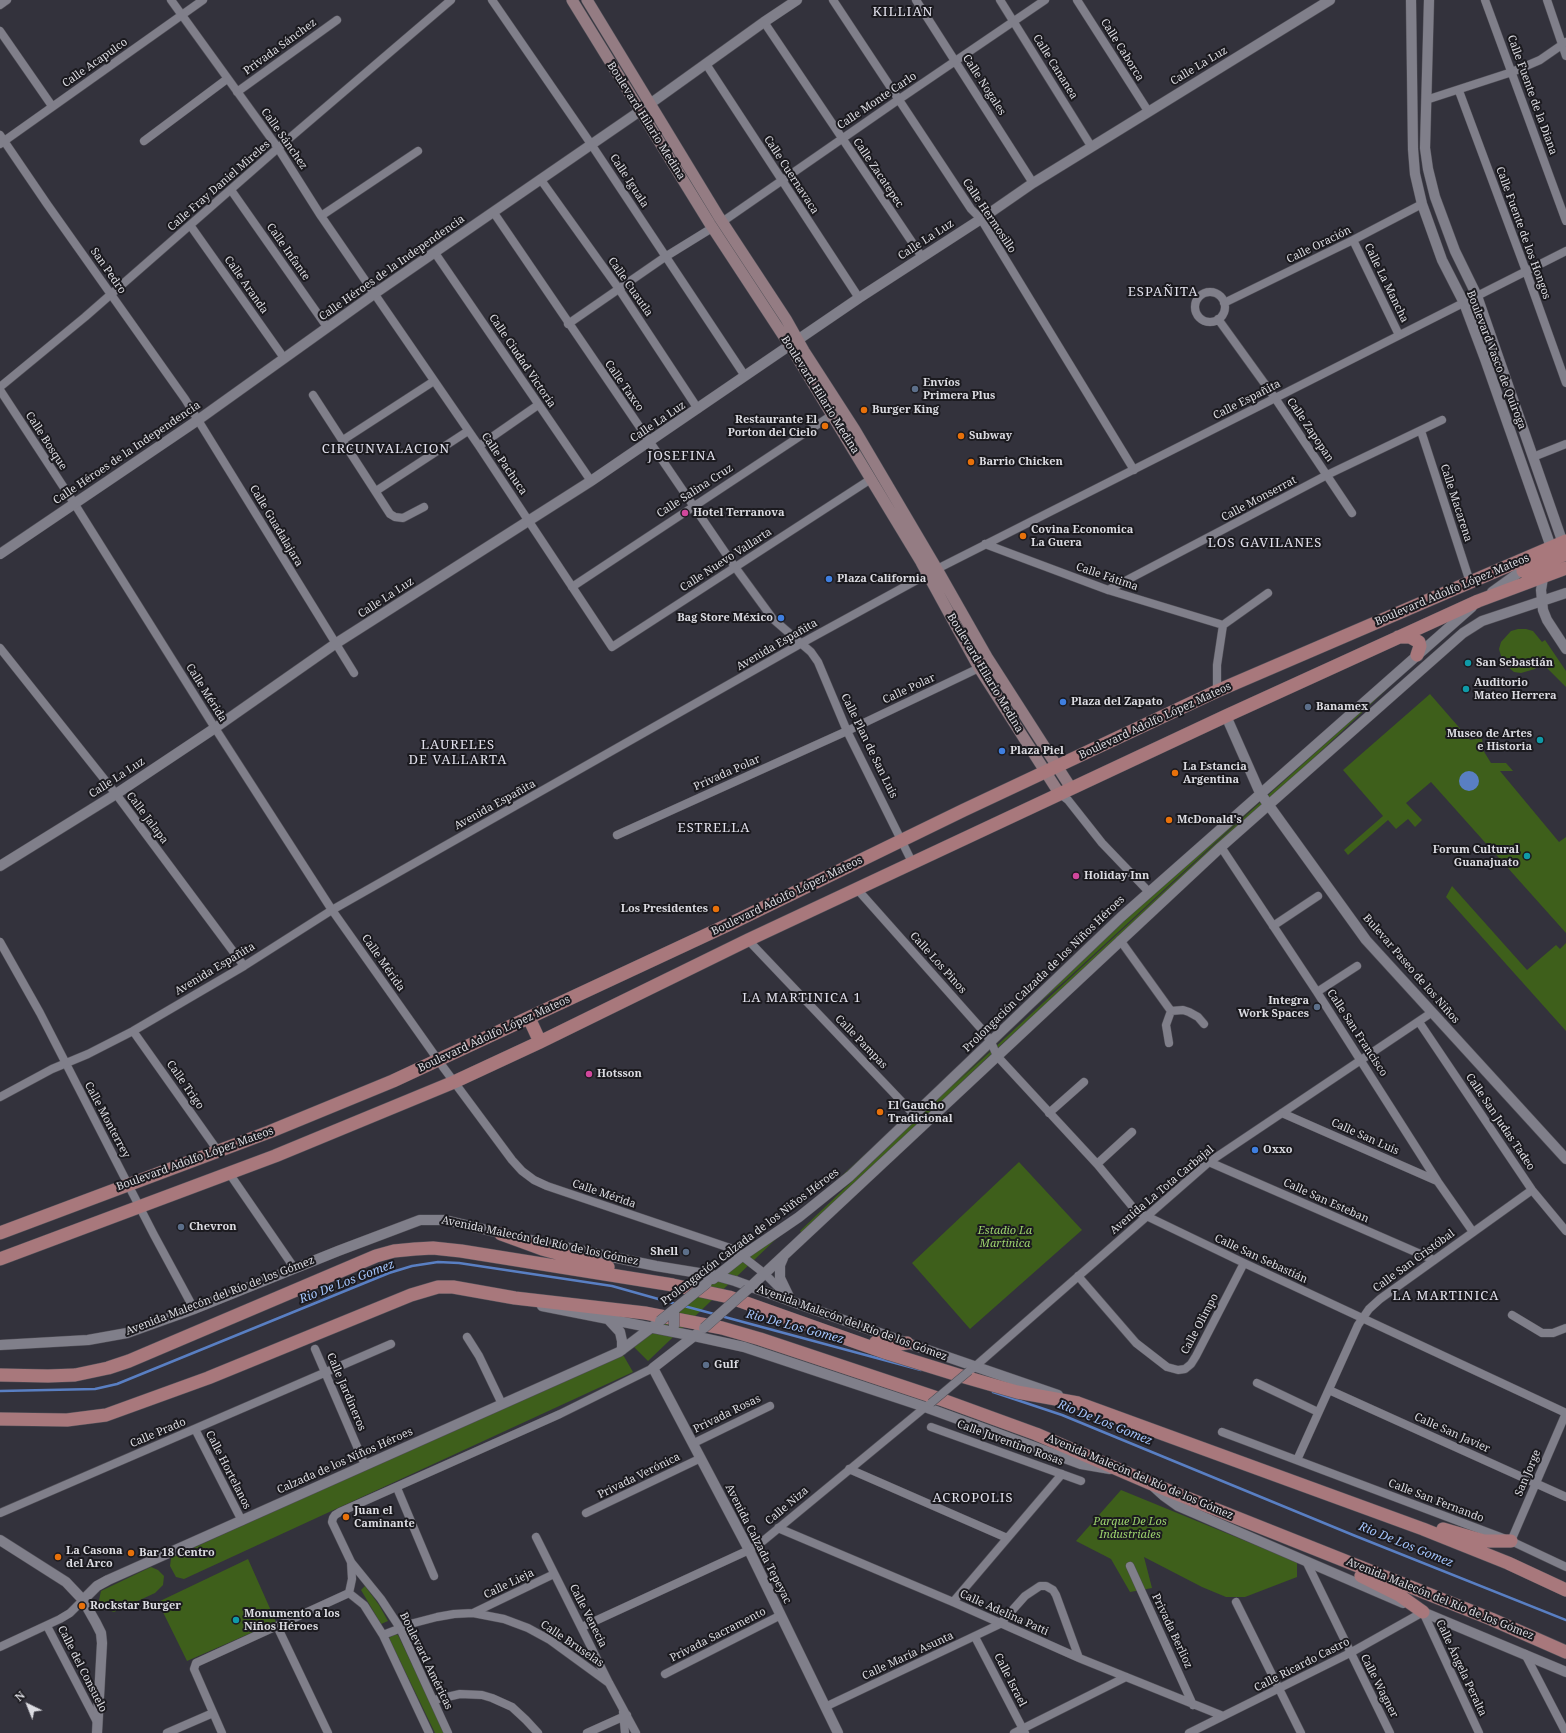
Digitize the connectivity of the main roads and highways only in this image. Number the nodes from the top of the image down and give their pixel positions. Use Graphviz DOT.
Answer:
graph roads {
  1 [pos="572,0"];
  2 [pos="588,0"];
  3 [pos="794,343"];
  4 [pos="1562,547"];
  5 [pos="1566,568"];
  6 [pos="933,571"];
  7 [pos="1522,571"];
  8 [pos="1397,638"];
  9 [pos="1417,655"];
  10 [pos="1051,769"];
  11 [pos="1066,794"];
  12 [pos="529,1018"];
  13 [pos="540,1042"];
  14 [pos="0,1233"];
  15 [pos="501,1234"];
  16 [pos="0,1259"];
  17 [pos="673,1285"];
  18 [pos="729,1297"];
  19 [pos="907,1343"];
  20 [pos="0,1375"];
  21 [pos="0,1419"];
  22 [pos="1424,1529"];
  23 [pos="1296,1541"];
  24 [pos="1511,1541"];
  25 [pos="1566,1590"];
  26 [pos="1423,1612"];
  27 [pos="1566,1652"];
  1 -- 3 [label="main road, Boulevard Hilario Medina"];
  2 -- 3 [label="main road, Boulevard Hilario Medina"];
  3 -- 6 [label="main road, Boulevard Hilario Medina"];
  3 -- 6 [label="main road, Boulevard Hilario Medina"];
  4 -- 7 [label="main road"];
  4 -- 10 [label="main road, Boulevard Adolfo López Mateos"];
  5 -- 8 [label="main road, Boulevard Adolfo López Mateos"];
  6 -- 10 [label="main road, Boulevard Hilario Medina"];
  6 -- 10 [label="main road, Boulevard Hilario Medina"];
  8 -- 9 [label="main road"];
  8 -- 11 [label="main road, Boulevard Adolfo López Mateos"];
  10 -- 11 [label="main road, Boulevard Hilario Medina"];
  10 -- 12 [label="main road, Boulevard Adolfo López Mateos"];
  11 -- 13 [label="main road, Boulevard Adolfo López Mateos"];
  12 -- 13 [label="main road"];
  12 -- 14 [label="main road, Boulevard Adolfo López Mateos"];
  13 -- 16 [label="main road, Boulevard Adolfo López Mateos"];
  15 -- 17 [label="main road"];
  17 -- 18 [label="main road, Avenida Malecón del Río de los Gómez"];
  17 -- 20 [label="main road, Avenida Malecón del Río de los Gómez"];
  18 -- 19 [label="main road"];
  18 -- 22 [label="main road, Avenida Malecón del Río de los Gómez"];
  21 -- 23 [label="main road, Avenida Malecón del Río de los Gómez"];
  22 -- 24 [label="main road"];
  22 -- 25 [label="main road, Avenida Malecón del Río de los Gómez"];
  23 -- 26 [label="main road"];
  23 -- 27 [label="main road, Avenida Malecón del Río de los Gómez"];
}
